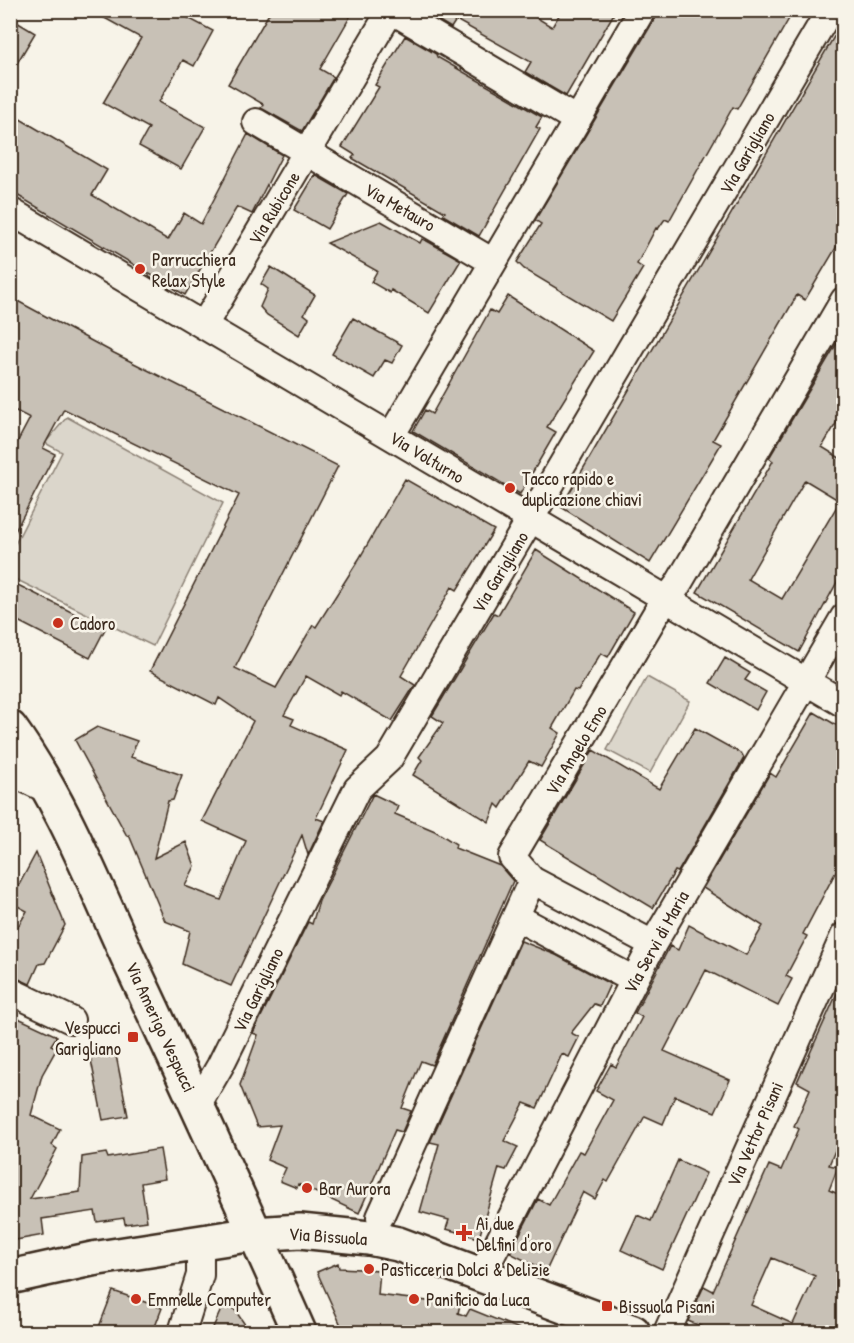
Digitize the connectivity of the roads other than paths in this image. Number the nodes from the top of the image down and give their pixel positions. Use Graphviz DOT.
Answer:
graph roads {
  1 [pos="391,10"];
  2 [pos="642,10"];
  3 [pos="830,10"];
  4 [pos="577,120"];
  5 [pos="256,122"];
  6 [pos="307,153"];
  7 [pos="10,211"];
  8 [pos="493,262"];
  9 [pos="843,300"];
  10 [pos="204,325"];
  11 [pos="391,436"];
  12 [pos="532,519"];
  13 [pos="666,599"];
  14 [pos="843,617"];
  15 [pos="805,681"];
  16 [pos="843,704"];
  17 [pos="10,728"];
  18 [pos="10,772"];
  19 [pos="48,790"];
  20 [pos="532,880"];
  21 [pos="516,917"];
  22 [pos="843,936"];
  23 [pos="652,944"];
  24 [pos="634,980"];
  25 [pos="10,991"];
  26 [pos="70,1020"];
  27 [pos="198,1104"];
  28 [pos="380,1217"];
  29 [pos="255,1234"];
  30 [pos="200,1242"];
  31 [pos="482,1274"];
  32 [pos="10,1277"];
  33 [pos="182,1332"];
  34 [pos="299,1332"];
  35 [pos="633,1332"];
  36 [pos="667,1332"];
  1 -- 4 [label="street"];
  1 -- 6 [label="street, Via Rubicone"];
  2 -- 4 [label="street"];
  3 -- 12 [label="street, Via Garigliano"];
  4 -- 8 [label="street"];
  5 -- 6 [label="street, Via Rubicone"];
  6 -- 8 [label="street, Via Metauro"];
  6 -- 10 [label="street, Via Rubicone"];
  7 -- 10 [label="street, Via Volturno"];
  8 -- 11 [label="street"];
  9 -- 13 [label="street, Via Angelo Emo"];
  10 -- 11 [label="street, Via Volturno"];
  11 -- 12 [label="street, Via Volturno"];
  12 -- 13 [label="street, Via Volturno"];
  12 -- 27 [label="street, Via Garigliano"];
  13 -- 15 [label="street, Via Volturno"];
  13 -- 20 [label="street, Via Angelo Emo"];
  14 -- 15 [label="street, Via Servi di Maria"];
  15 -- 16 [label="street, Via Volturno"];
  15 -- 23 [label="street, Via Servi di Maria"];
  17 -- 19 [label="main road, Via Amerigo Vespucci"];
  18 -- 19 [label="street"];
  19 -- 27 [label="main road, Via Amerigo Vespucci"];
  20 -- 21 [label="street"];
  20 -- 23 [label="street"];
  21 -- 24 [label="street"];
  21 -- 28 [label="street"];
  22 -- 36 [label="street, Via Vettor Pisani"];
  23 -- 24 [label="street, Via Servi di Maria"];
  24 -- 31 [label="street, Via Servi di Maria"];
  25 -- 26 [label="street"];
  27 -- 29 [label="main road, Via Amerigo Vespucci"];
  29 -- 30 [label="main road, Via Bissuola"];
  29 -- 31 [label="main road, Via Bissuola"];
  29 -- 34 [label="main road, Via Amerigo Vespucci"];
  30 -- 32 [label="main road, Via Bissuola"];
  30 -- 33 [label="street"];
  31 -- 35 [label="main road, Via Bissuola"];
}
